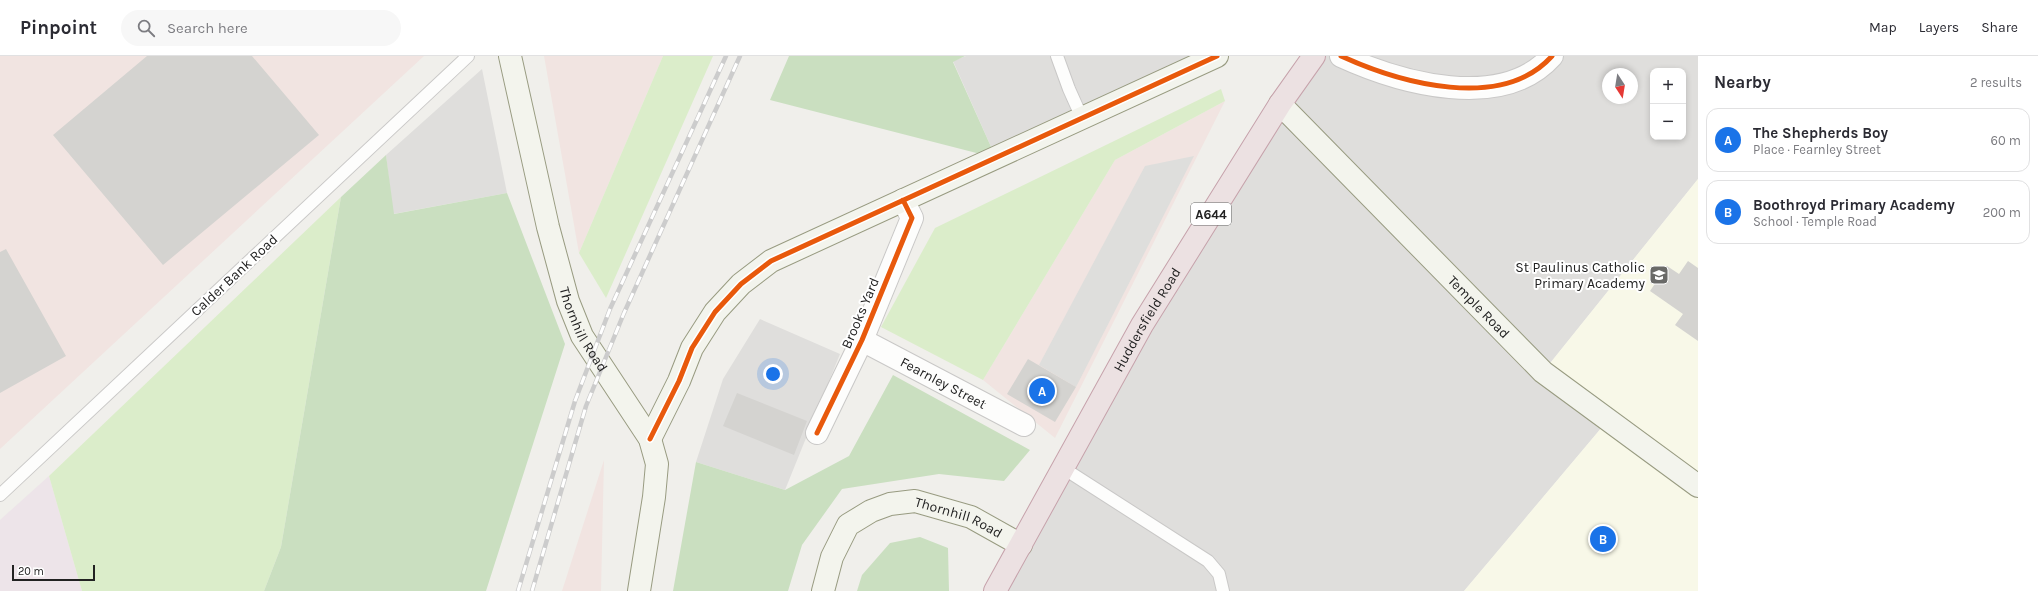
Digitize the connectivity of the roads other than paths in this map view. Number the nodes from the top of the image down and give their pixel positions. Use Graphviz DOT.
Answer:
graph roads {
  1 [pos="468,56"];
  2 [pos="510,56"];
  3 [pos="1057,56"];
  4 [pos="1217,56"];
  5 [pos="1314,56"];
  6 [pos="1341,56"];
  7 [pos="1552,56"];
  8 [pos="1280,104"];
  9 [pos="1082,118"];
  10 [pos="903,200"];
  11 [pos="862,340"];
  12 [pos="1024,425"];
  13 [pos="816,433"];
  14 [pos="650,439"];
  15 [pos="1063,468"];
  16 [pos="1698,486"];
  17 [pos="0,495"];
  18 [pos="1022,545"];
  19 [pos="639,591"];
  20 [pos="823,591"];
  21 [pos="995,591"];
  22 [pos="1224,591"];
  1 -- 17 [label="lane, Calder Bank Road"];
  2 -- 14 [label="main road, Thornhill Road"];
  3 -- 9 [label="lane"];
  4 -- 9 [label="main road"];
  5 -- 8 [label="highway, Huddersfield Road / A644"];
  6 -- 7 [label="street"];
  8 -- 15 [label="highway, Huddersfield Road / A644"];
  8 -- 16 [label="main road, Temple Road"];
  9 -- 10 [label="main road"];
  10 -- 11 [label="street, Brooks Yard"];
  10 -- 14 [label="main road"];
  11 -- 12 [label="street, Fearnley Street"];
  11 -- 13 [label="street, Brooks Yard"];
  14 -- 19 [label="main road, Thornhill Road"];
  15 -- 18 [label="highway, Huddersfield Road / A644"];
  15 -- 22 [label="lane"];
  18 -- 20 [label="main road, Thornhill Road"];
  18 -- 21 [label="highway, Huddersfield Road / A644"];
}
